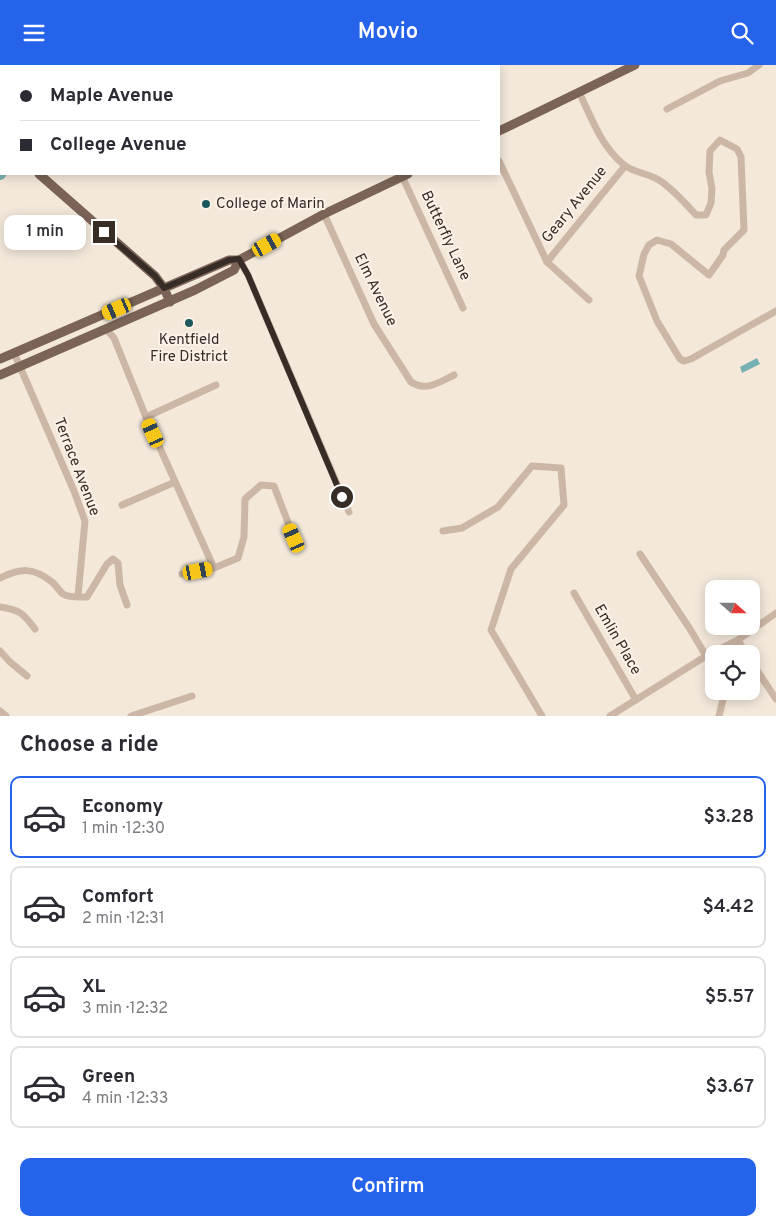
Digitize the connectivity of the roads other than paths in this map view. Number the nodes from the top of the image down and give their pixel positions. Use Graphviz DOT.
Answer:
graph roads {
  1 [pos="635,65"];
  2 [pos="760,65"];
  3 [pos="579,92"];
  4 [pos="667,109"];
  5 [pos="500,131"];
  6 [pos="500,163"];
  7 [pos="625,166"];
  8 [pos="40,175"];
  9 [pos="405,175"];
  10 [pos="324,214"];
  11 [pos="239,259"];
  12 [pos="547,262"];
  13 [pos="164,288"];
  14 [pos="589,300"];
  15 [pos="170,302"];
  16 [pos="463,308"];
  17 [pos="776,311"];
  18 [pos="106,329"];
  19 [pos="14,353"];
  20 [pos="0,359"];
  21 [pos="19,366"];
  22 [pos="0,375"];
  23 [pos="454,375"];
  24 [pos="216,385"];
  25 [pos="146,417"];
  26 [pos="175,482"];
  27 [pos="122,505"];
  28 [pos="349,513"];
  29 [pos="443,531"];
  30 [pos="294,538"];
  31 [pos="640,554"];
  32 [pos="214,568"];
  33 [pos="182,574"];
  34 [pos="0,578"];
  35 [pos="574,593"];
  36 [pos="78,596"];
  37 [pos="127,605"];
  38 [pos="0,607"];
  39 [pos="776,613"];
  40 [pos="35,629"];
  41 [pos="738,640"];
  42 [pos="728,645"];
  43 [pos="737,645"];
  44 [pos="741,645"];
  45 [pos="0,651"];
  46 [pos="705,654"];
  47 [pos="705,657"];
  48 [pos="760,675"];
  49 [pos="26,676"];
  50 [pos="192,696"];
  51 [pos="776,699"];
  52 [pos="636,700"];
  53 [pos="723,700"];
  54 [pos="0,711"];
  55 [pos="6,716"];
  56 [pos="131,716"];
  57 [pos="542,716"];
  58 [pos="610,716"];
  59 [pos="719,716"];
  1 -- 3 [label="main road"];
  2 -- 4 [label="street"];
  3 -- 5 [label="main road"];
  3 -- 7 [label="street"];
  6 -- 12 [label="street"];
  7 -- 12 [label="street, Geary Avenue"];
  7 -- 17 [label="street"];
  8 -- 13 [label="main road"];
  9 -- 10 [label="main road"];
  9 -- 16 [label="street, Butterfly Lane"];
  10 -- 11 [label="main road"];
  10 -- 23 [label="street, Elm Avenue"];
  11 -- 13 [label="main road"];
  11 -- 15 [label="main road"];
  11 -- 28 [label="street"];
  12 -- 14 [label="street"];
  13 -- 15 [label="main road"];
  13 -- 19 [label="main road"];
  15 -- 18 [label="main road"];
  18 -- 21 [label="main road"];
  18 -- 25 [label="street"];
  19 -- 20 [label="main road"];
  19 -- 21 [label="street, Terrace Avenue"];
  21 -- 22 [label="main road"];
  21 -- 36 [label="street, Terrace Avenue"];
  24 -- 25 [label="street"];
  25 -- 26 [label="street"];
  26 -- 27 [label="street"];
  26 -- 32 [label="street"];
  29 -- 57 [label="street"];
  30 -- 32 [label="street"];
  31 -- 46 [label="street"];
  32 -- 33 [label="street"];
  34 -- 36 [label="street"];
  35 -- 52 [label="street, Emlin Place"];
  36 -- 37 [label="street"];
  38 -- 40 [label="street"];
  39 -- 41 [label="street"];
  41 -- 42 [label="street"];
  41 -- 43 [label="street"];
  41 -- 44 [label="street"];
  45 -- 49 [label="street"];
  47 -- 52 [label="street"];
  48 -- 51 [label="street"];
  50 -- 56 [label="street"];
  52 -- 58 [label="street"];
  53 -- 59 [label="street"];
  54 -- 55 [label="street"];
}
